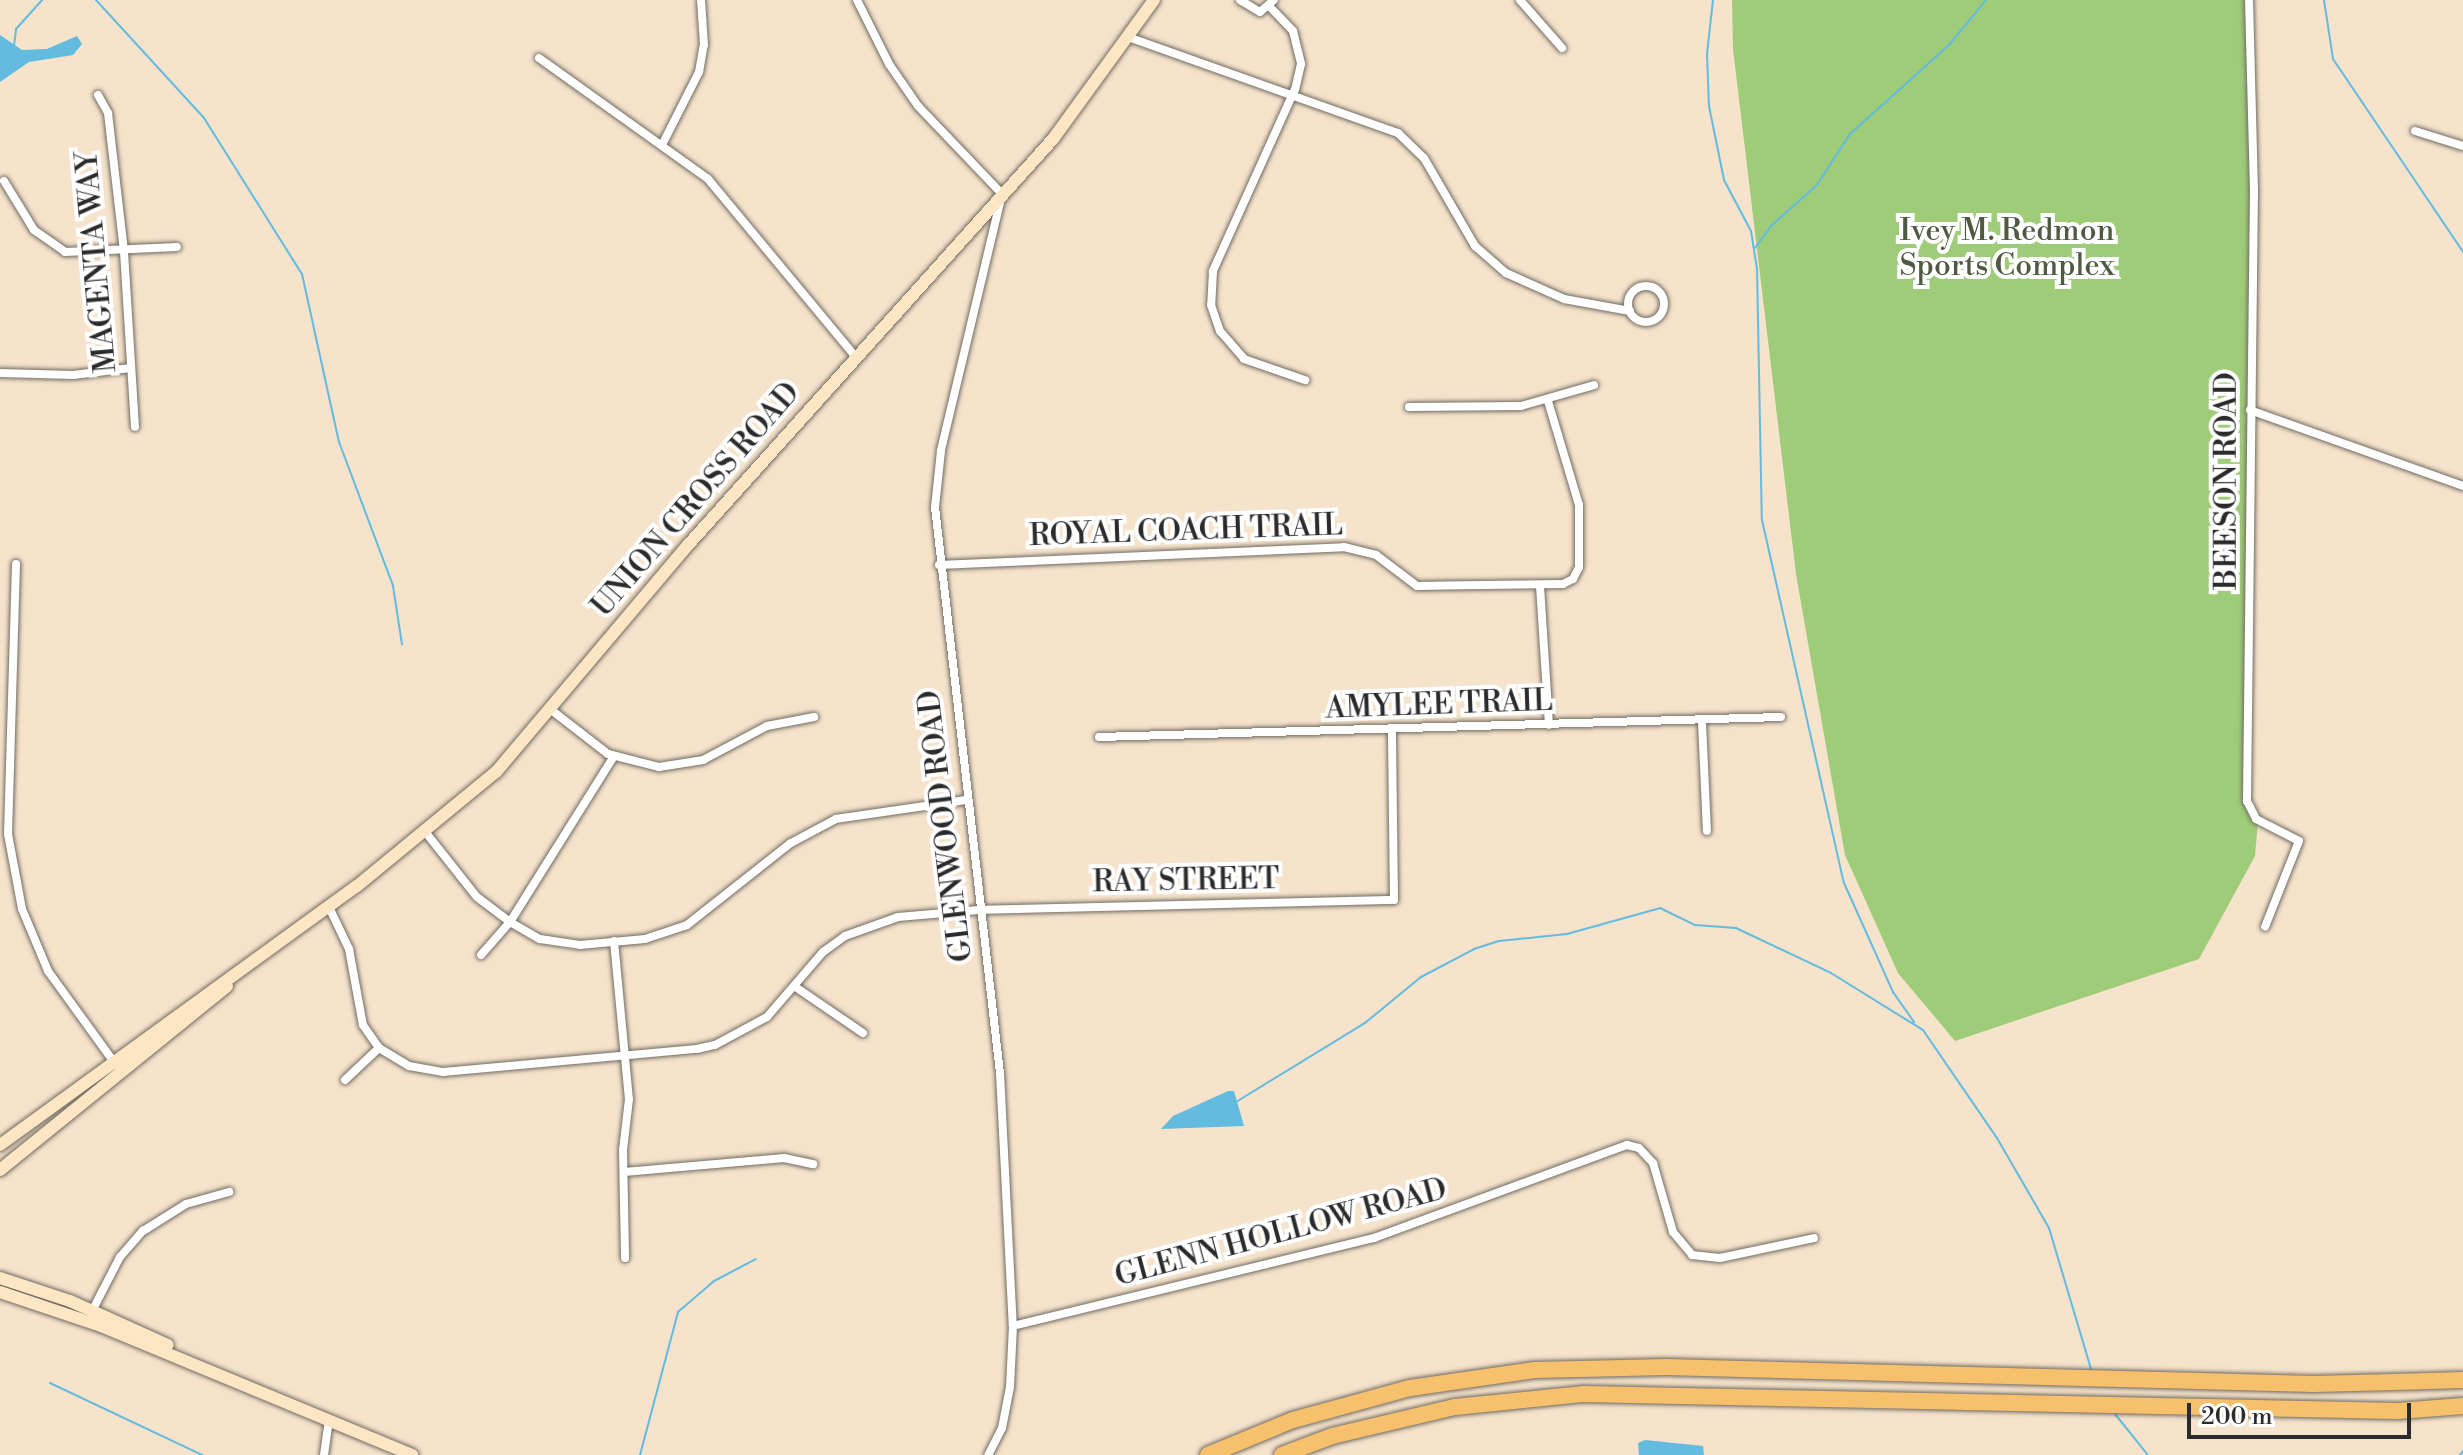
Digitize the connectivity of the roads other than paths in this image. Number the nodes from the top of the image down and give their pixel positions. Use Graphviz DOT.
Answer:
graph roads {
  1 [pos="701,0"];
  2 [pos="857,0"];
  3 [pos="1154,0"];
  4 [pos="1240,0"];
  5 [pos="1520,0"];
  6 [pos="2249,0"];
  7 [pos="1272,3"];
  8 [pos="1128,37"];
  9 [pos="1562,48"];
  10 [pos="539,58"];
  11 [pos="1293,94"];
  12 [pos="98,95"];
  13 [pos="2415,131"];
  14 [pos="663,143"];
  15 [pos="2463,146"];
  16 [pos="4,181"];
  17 [pos="1002,194"];
  18 [pos="177,247"];
  19 [pos="124,252"];
  20 [pos="1630,311"];
  21 [pos="855,356"];
  22 [pos="131,368"];
  23 [pos="0,373"];
  24 [pos="1305,380"];
  25 [pos="1594,385"];
  26 [pos="1548,401"];
  27 [pos="1409,407"];
  28 [pos="2250,410"];
  29 [pos="135,427"];
  30 [pos="2463,486"];
  31 [pos="16,564"];
  32 [pos="939,565"];
  33 [pos="1540,586"];
  34 [pos="550,709"];
  35 [pos="814,717"];
  36 [pos="1781,717"];
  37 [pos="1702,722"];
  38 [pos="1549,725"];
  39 [pos="1392,731"];
  40 [pos="1099,737"];
  41 [pos="614,756"];
  42 [pos="966,800"];
  43 [pos="1707,831"];
  44 [pos="427,834"];
  45 [pos="329,907"];
  46 [pos="979,910"];
  47 [pos="510,922"];
  48 [pos="2265,927"];
  49 [pos="614,941"];
  50 [pos="481,955"];
  51 [pos="797,988"];
  52 [pos="863,1033"];
  53 [pos="379,1048"];
  54 [pos="624,1056"];
  55 [pos="117,1067"];
  56 [pos="345,1080"];
  57 [pos="0,1145"];
  58 [pos="813,1164"];
  59 [pos="0,1170"];
  60 [pos="624,1172"];
  61 [pos="229,1192"];
  62 [pos="1814,1238"];
  63 [pos="625,1258"];
  64 [pos="0,1278"];
  65 [pos="0,1292"];
  66 [pos="89,1315"];
  67 [pos="1013,1326"];
  68 [pos="2463,1380"];
  69 [pos="2463,1406"];
  70 [pos="329,1419"];
  71 [pos="324,1455"];
  72 [pos="412,1455"];
  73 [pos="988,1455"];
  74 [pos="1208,1455"];
  75 [pos="1282,1455"];
  1 -- 14 [label="street"];
  2 -- 17 [label="street"];
  3 -- 8 [label="main road, UNION CROSS ROAD"];
  4 -- 7 [label="street"];
  5 -- 9 [label="street"];
  6 -- 28 [label="street, BEESON ROAD"];
  7 -- 11 [label="street"];
  8 -- 11 [label="street"];
  8 -- 17 [label="main road, UNION CROSS ROAD"];
  10 -- 14 [label="street"];
  11 -- 20 [label="street"];
  11 -- 24 [label="street"];
  12 -- 19 [label="street, MAGENTA WAY"];
  13 -- 15 [label="street"];
  14 -- 21 [label="street"];
  16 -- 19 [label="street"];
  17 -- 21 [label="main road, UNION CROSS ROAD"];
  17 -- 32 [label="street, GLENWOOD ROAD"];
  18 -- 19 [label="street"];
  19 -- 22 [label="street, MAGENTA WAY"];
  20 -- 20 [label="street"];
  21 -- 34 [label="main road, UNION CROSS ROAD"];
  22 -- 23 [label="street"];
  22 -- 29 [label="street, MAGENTA WAY"];
  25 -- 26 [label="street"];
  26 -- 27 [label="street"];
  26 -- 33 [label="street, ROYAL COACH TRAIL"];
  28 -- 30 [label="street"];
  28 -- 48 [label="street, BEESON ROAD"];
  31 -- 55 [label="street"];
  32 -- 33 [label="street, ROYAL COACH TRAIL"];
  32 -- 42 [label="street, GLENWOOD ROAD"];
  33 -- 38 [label="street"];
  34 -- 41 [label="street"];
  34 -- 44 [label="main road, UNION CROSS ROAD"];
  35 -- 41 [label="street"];
  36 -- 37 [label="street, AMYLEE TRAIL"];
  37 -- 38 [label="street, AMYLEE TRAIL"];
  37 -- 43 [label="street"];
  38 -- 39 [label="street, AMYLEE TRAIL"];
  39 -- 40 [label="street, AMYLEE TRAIL"];
  39 -- 46 [label="street, RAY STREET"];
  41 -- 47 [label="street"];
  42 -- 46 [label="street, GLENWOOD ROAD"];
  42 -- 49 [label="street"];
  44 -- 45 [label="main road, UNION CROSS ROAD"];
  44 -- 47 [label="street"];
  45 -- 53 [label="street"];
  45 -- 55 [label="main road, UNION CROSS ROAD"];
  46 -- 51 [label="street, RAY STREET"];
  46 -- 67 [label="street, GLENWOOD ROAD"];
  47 -- 49 [label="street"];
  47 -- 50 [label="street"];
  49 -- 54 [label="street"];
  51 -- 52 [label="street"];
  51 -- 54 [label="street, RAY STREET"];
  53 -- 54 [label="street, RAY STREET"];
  53 -- 56 [label="street"];
  54 -- 60 [label="street"];
  55 -- 57 [label="main road, UNION CROSS ROAD"];
  55 -- 59 [label="main road, UNION CROSS ROAD"];
  58 -- 60 [label="street"];
  60 -- 63 [label="street"];
  61 -- 66 [label="street"];
  62 -- 67 [label="street, GLENN HOLLOW ROAD"];
  64 -- 66 [label="main road"];
  65 -- 66 [label="main road"];
  66 -- 70 [label="main road"];
  67 -- 73 [label="street, GLENWOOD ROAD"];
  68 -- 74 [label="highway"];
  69 -- 75 [label="highway"];
  70 -- 71 [label="street"];
  70 -- 72 [label="main road"];
}
